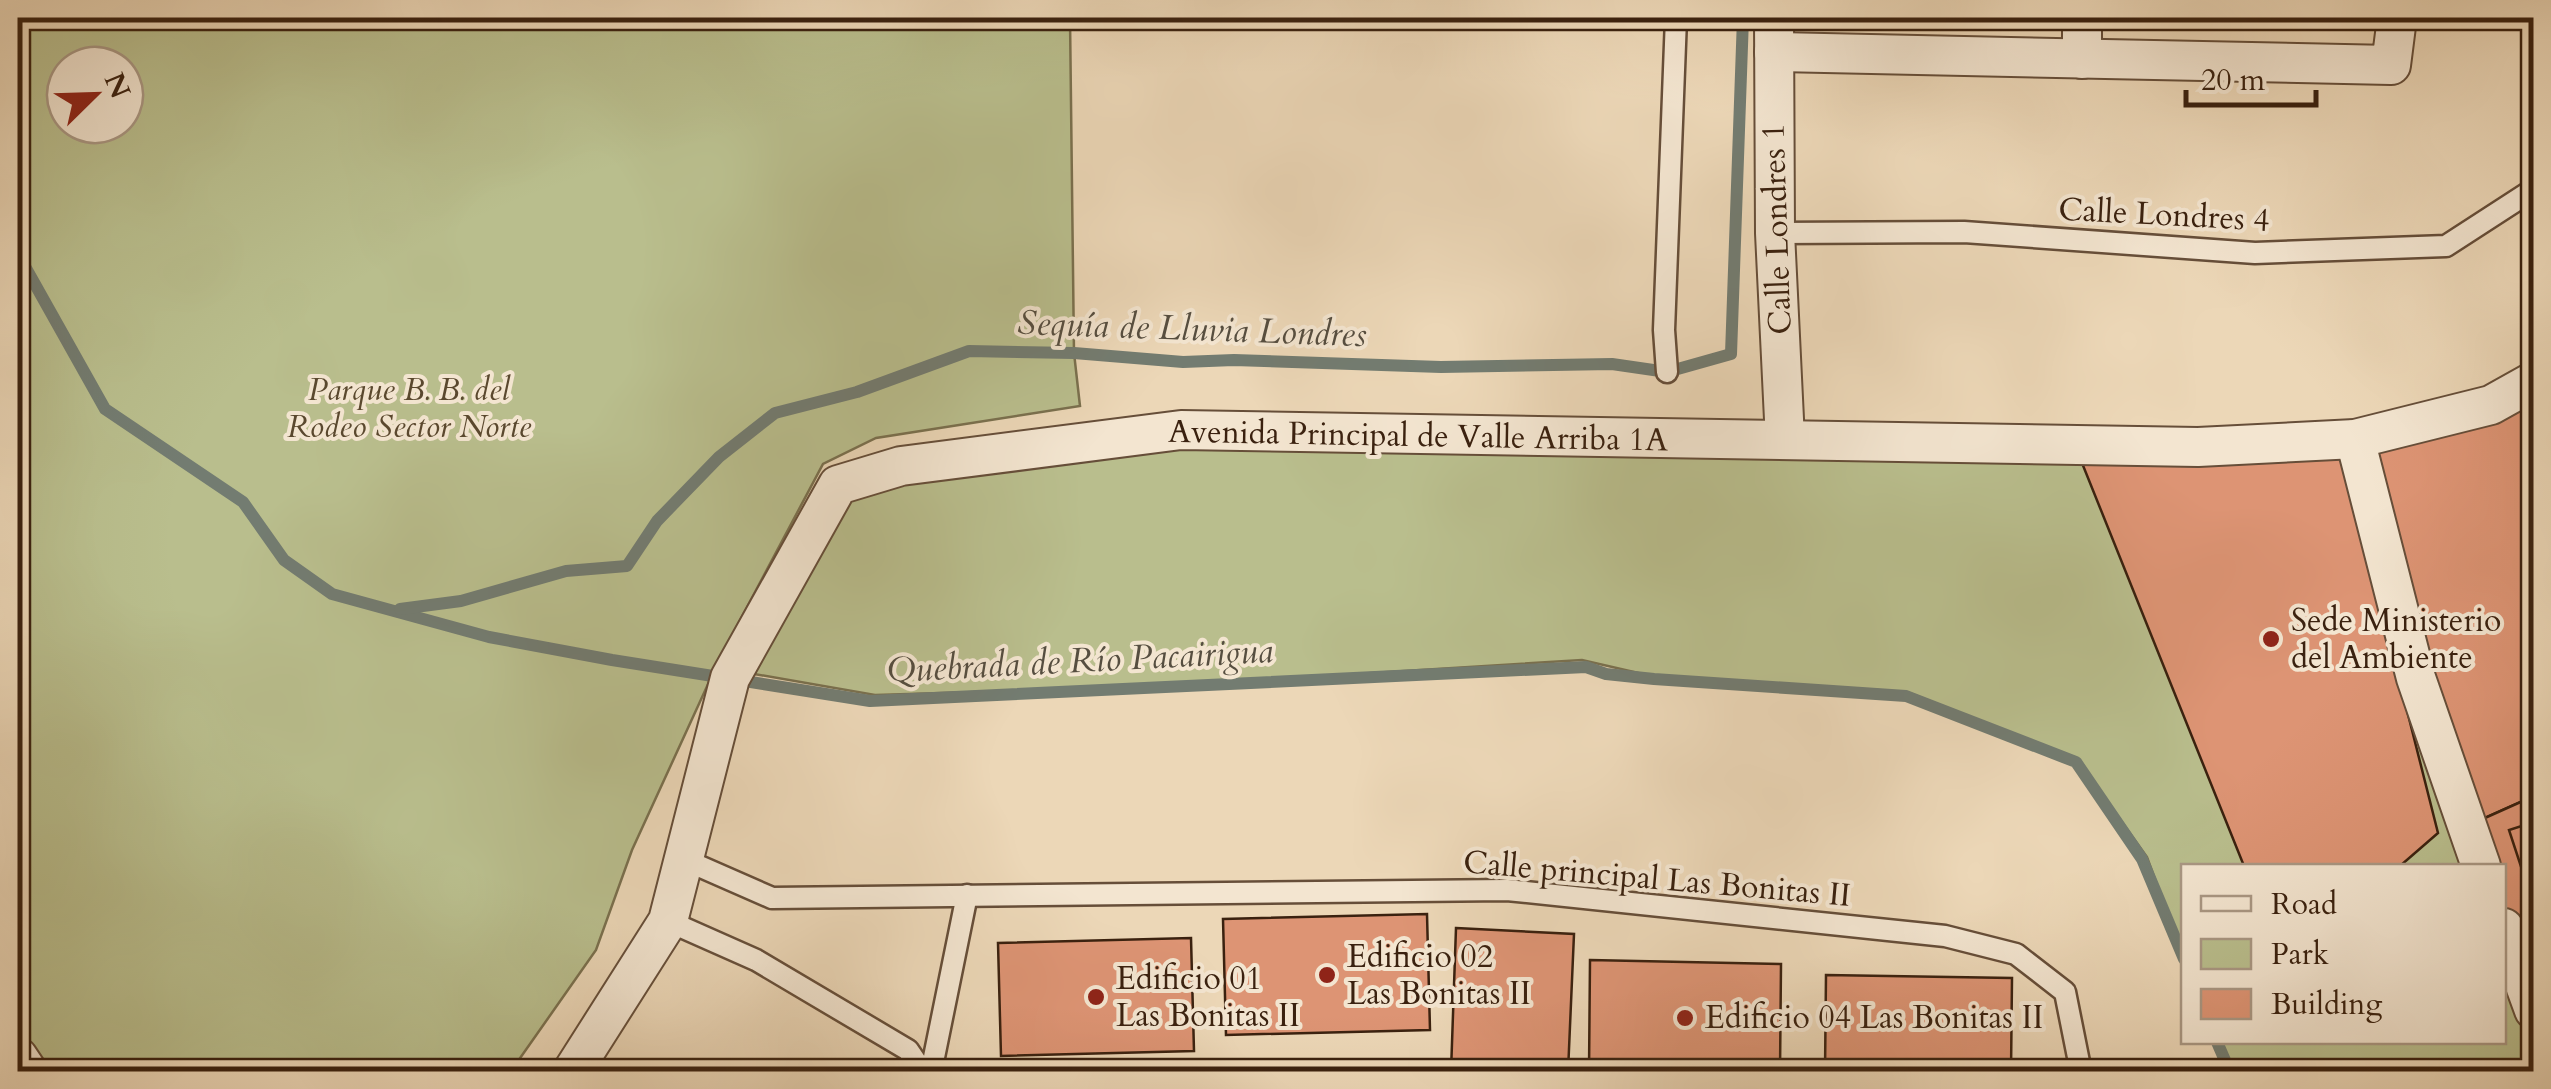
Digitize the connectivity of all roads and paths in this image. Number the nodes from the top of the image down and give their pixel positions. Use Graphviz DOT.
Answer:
graph roads {
  1 [pos="1676,18"];
  2 [pos="2082,18"];
  3 [pos="2397,18"];
  4 [pos="1774,35"];
  5 [pos="2082,59"];
  6 [pos="2534,189"];
  7 [pos="1775,233"];
  8 [pos="1667,372"];
  9 [pos="2534,381"];
  10 [pos="1786,440"];
  11 [pos="2354,440"];
  12 [pos="683,859"];
  13 [pos="2480,864"];
  14 [pos="967,895"];
  15 [pos="668,921"];
  16 [pos="2506,933"];
  17 [pos="2534,1010"];
  18 [pos="18,1057"];
  19 [pos="28,1072"];
  20 [pos="572,1072"];
  21 [pos="922,1072"];
  22 [pos="931,1072"];
  23 [pos="2081,1072"];
  1 -- 8 [label="lane"];
  2 -- 5 [label="street"];
  3 -- 5 [label="street"];
  4 -- 5 [label="street"];
  4 -- 7 [label="street, Calle Londres 1"];
  6 -- 7 [label="lane, Calle Londres 4"];
  7 -- 10 [label="street, Calle Londres 1"];
  9 -- 11 [label="street, Avenida Principal de Valle Arriba 1A"];
  10 -- 11 [label="street, Avenida Principal de Valle Arriba 1A"];
  10 -- 12 [label="street, Avenida Principal de Valle Arriba 1A"];
  11 -- 13 [label="street"];
  12 -- 14 [label="lane, Calle principal Las Bonitas II"];
  12 -- 15 [label="street, Avenida Principal de Valle Arriba 1A"];
  14 -- 22 [label="lane"];
  14 -- 23 [label="lane, Calle principal Las Bonitas II"];
  15 -- 20 [label="street, Avenida Principal de Valle Arriba 1A"];
  15 -- 21 [label="lane"];
  16 -- 17 [label="street"];
  18 -- 19 [label="street"];
}
